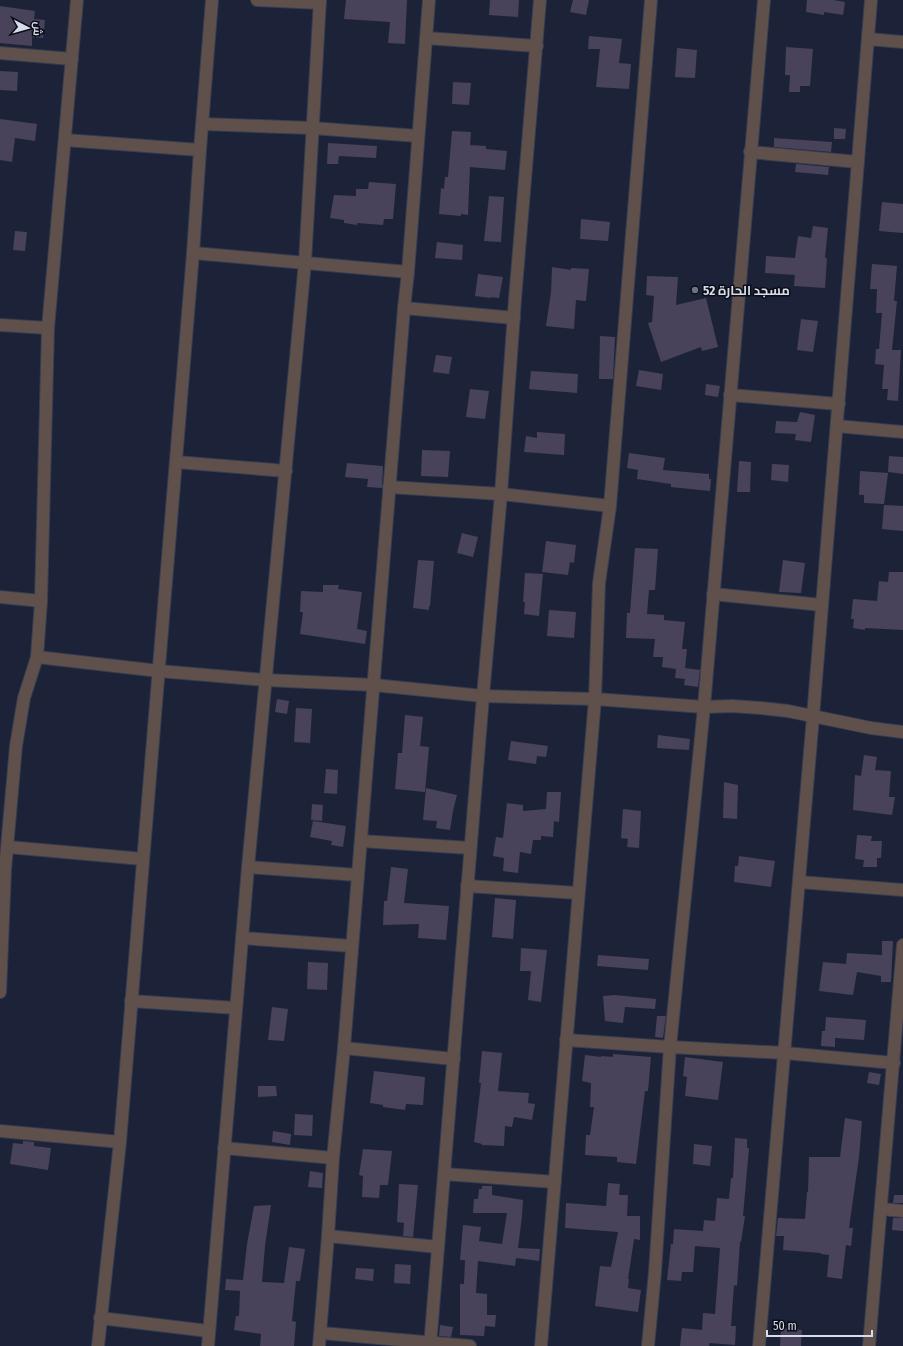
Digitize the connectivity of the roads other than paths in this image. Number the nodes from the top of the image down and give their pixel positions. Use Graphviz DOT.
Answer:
graph roads {
  1 [pos="77,0"];
  2 [pos="212,0"];
  3 [pos="257,0"];
  4 [pos="429,0"];
  5 [pos="540,0"];
  6 [pos="651,0"];
  7 [pos="764,0"];
  8 [pos="871,0"];
  9 [pos="320,1"];
  10 [pos="426,38"];
  11 [pos="868,40"];
  12 [pos="903,42"];
  13 [pos="537,46"];
  14 [pos="0,53"];
  15 [pos="72,59"];
  16 [pos="203,124"];
  17 [pos="312,128"];
  18 [pos="418,136"];
  19 [pos="65,140"];
  20 [pos="200,150"];
  21 [pos="750,152"];
  22 [pos="858,162"];
  23 [pos="193,253"];
  24 [pos="305,262"];
  25 [pos="408,272"];
  26 [pos="404,308"];
  27 [pos="514,318"];
  28 [pos="0,325"];
  29 [pos="48,328"];
  30 [pos="730,395"];
  31 [pos="839,404"];
  32 [pos="837,426"];
  33 [pos="903,432"];
  34 [pos="176,462"];
  35 [pos="286,471"];
  36 [pos="389,487"];
  37 [pos="501,494"];
  38 [pos="610,506"];
  39 [pos="713,594"];
  40 [pos="0,597"];
  41 [pos="41,601"];
  42 [pos="822,605"];
  43 [pos="37,657"];
  44 [pos="159,671"];
  45 [pos="266,680"];
  46 [pos="374,685"];
  47 [pos="483,696"];
  48 [pos="595,699"];
  49 [pos="704,708"];
  50 [pos="813,717"];
  51 [pos="903,732"];
  52 [pos="361,841"];
  53 [pos="8,847"];
  54 [pos="470,848"];
  55 [pos="143,859"];
  56 [pos="248,867"];
  57 [pos="2,870"];
  58 [pos="358,875"];
  59 [pos="799,882"];
  60 [pos="468,886"];
  61 [pos="903,890"];
  62 [pos="578,893"];
  63 [pos="242,938"];
  64 [pos="903,945"];
  65 [pos="352,946"];
  66 [pos="0,992"];
  67 [pos="131,1001"];
  68 [pos="236,1008"];
  69 [pos="566,1040"];
  70 [pos="670,1047"];
  71 [pos="344,1048"];
  72 [pos="785,1053"];
  73 [pos="454,1058"];
  74 [pos="894,1062"];
  75 [pos="0,1131"];
  76 [pos="120,1142"];
  77 [pos="224,1148"];
  78 [pos="333,1158"];
  79 [pos="444,1174"];
  80 [pos="555,1182"];
  81 [pos="881,1209"];
  82 [pos="903,1211"];
  83 [pos="328,1236"];
  84 [pos="438,1247"];
  85 [pos="100,1318"];
  86 [pos="208,1331"];
  87 [pos="321,1333"];
  88 [pos="870,1341"];
  89 [pos="430,1344"];
  90 [pos="98,1346"];
  91 [pos="208,1346"];
  92 [pos="319,1346"];
  93 [pos="470,1346"];
  94 [pos="541,1346"];
  95 [pos="648,1346"];
  96 [pos="759,1346"];
  97 [pos="860,1346"];
  1 -- 15 [label="street"];
  2 -- 16 [label="street"];
  3 -- 9 [label="street"];
  4 -- 10 [label="street"];
  5 -- 13 [label="street"];
  6 -- 38 [label="street"];
  7 -- 21 [label="street"];
  8 -- 11 [label="street"];
  9 -- 17 [label="street"];
  10 -- 13 [label="street"];
  10 -- 18 [label="street"];
  11 -- 12 [label="street"];
  11 -- 22 [label="street"];
  13 -- 27 [label="street"];
  14 -- 15 [label="street"];
  15 -- 19 [label="street"];
  16 -- 17 [label="street"];
  16 -- 20 [label="street"];
  17 -- 18 [label="street"];
  17 -- 24 [label="street"];
  18 -- 25 [label="street"];
  19 -- 20 [label="street"];
  19 -- 29 [label="street"];
  20 -- 23 [label="street"];
  21 -- 22 [label="street"];
  21 -- 30 [label="street"];
  22 -- 31 [label="street"];
  23 -- 24 [label="street"];
  23 -- 34 [label="street"];
  24 -- 25 [label="street"];
  24 -- 35 [label="street"];
  25 -- 26 [label="street"];
  26 -- 27 [label="street"];
  26 -- 36 [label="street"];
  27 -- 37 [label="street"];
  28 -- 29 [label="street"];
  29 -- 41 [label="street"];
  30 -- 31 [label="street"];
  30 -- 39 [label="street"];
  31 -- 32 [label="street"];
  32 -- 33 [label="street"];
  32 -- 42 [label="street"];
  34 -- 35 [label="street"];
  34 -- 44 [label="street"];
  35 -- 45 [label="street"];
  36 -- 37 [label="street"];
  36 -- 46 [label="street"];
  37 -- 38 [label="street"];
  37 -- 47 [label="street"];
  38 -- 48 [label="street"];
  39 -- 42 [label="street"];
  39 -- 49 [label="street"];
  40 -- 41 [label="street"];
  41 -- 43 [label="street"];
  42 -- 50 [label="street"];
  43 -- 44 [label="street"];
  43 -- 53 [label="street"];
  44 -- 45 [label="street"];
  44 -- 55 [label="street"];
  45 -- 46 [label="street"];
  45 -- 56 [label="street"];
  46 -- 47 [label="street"];
  46 -- 52 [label="street"];
  47 -- 48 [label="street"];
  47 -- 54 [label="street"];
  48 -- 49 [label="street"];
  48 -- 62 [label="street"];
  49 -- 50 [label="street"];
  49 -- 70 [label="street"];
  50 -- 51 [label="street"];
  50 -- 59 [label="street"];
  52 -- 54 [label="street"];
  52 -- 58 [label="street"];
  53 -- 55 [label="street"];
  53 -- 57 [label="street"];
  54 -- 60 [label="street"];
  55 -- 67 [label="street"];
  56 -- 58 [label="street"];
  56 -- 63 [label="street"];
  57 -- 66 [label="street"];
  58 -- 65 [label="street"];
  59 -- 61 [label="street"];
  59 -- 72 [label="street"];
  60 -- 62 [label="street"];
  60 -- 73 [label="street"];
  62 -- 69 [label="street"];
  63 -- 65 [label="street"];
  63 -- 68 [label="street"];
  64 -- 74 [label="street"];
  65 -- 71 [label="street"];
  67 -- 68 [label="street"];
  67 -- 76 [label="street"];
  68 -- 77 [label="street"];
  69 -- 70 [label="street"];
  69 -- 80 [label="street"];
  70 -- 72 [label="street"];
  70 -- 95 [label="street"];
  71 -- 73 [label="street"];
  71 -- 78 [label="street"];
  72 -- 74 [label="street"];
  72 -- 96 [label="street"];
  73 -- 79 [label="street"];
  74 -- 81 [label="street"];
  75 -- 76 [label="street"];
  76 -- 85 [label="street"];
  77 -- 78 [label="street"];
  77 -- 86 [label="street"];
  78 -- 83 [label="street"];
  79 -- 80 [label="street"];
  79 -- 84 [label="street"];
  80 -- 94 [label="street"];
  81 -- 82 [label="street"];
  81 -- 88 [label="street"];
  83 -- 84 [label="street"];
  83 -- 87 [label="street"];
  84 -- 89 [label="street"];
  85 -- 86 [label="street"];
  85 -- 90 [label="street"];
  86 -- 91 [label="street"];
  87 -- 89 [label="street"];
  87 -- 92 [label="street"];
  88 -- 97 [label="street"];
  89 -- 93 [label="street"];
}
